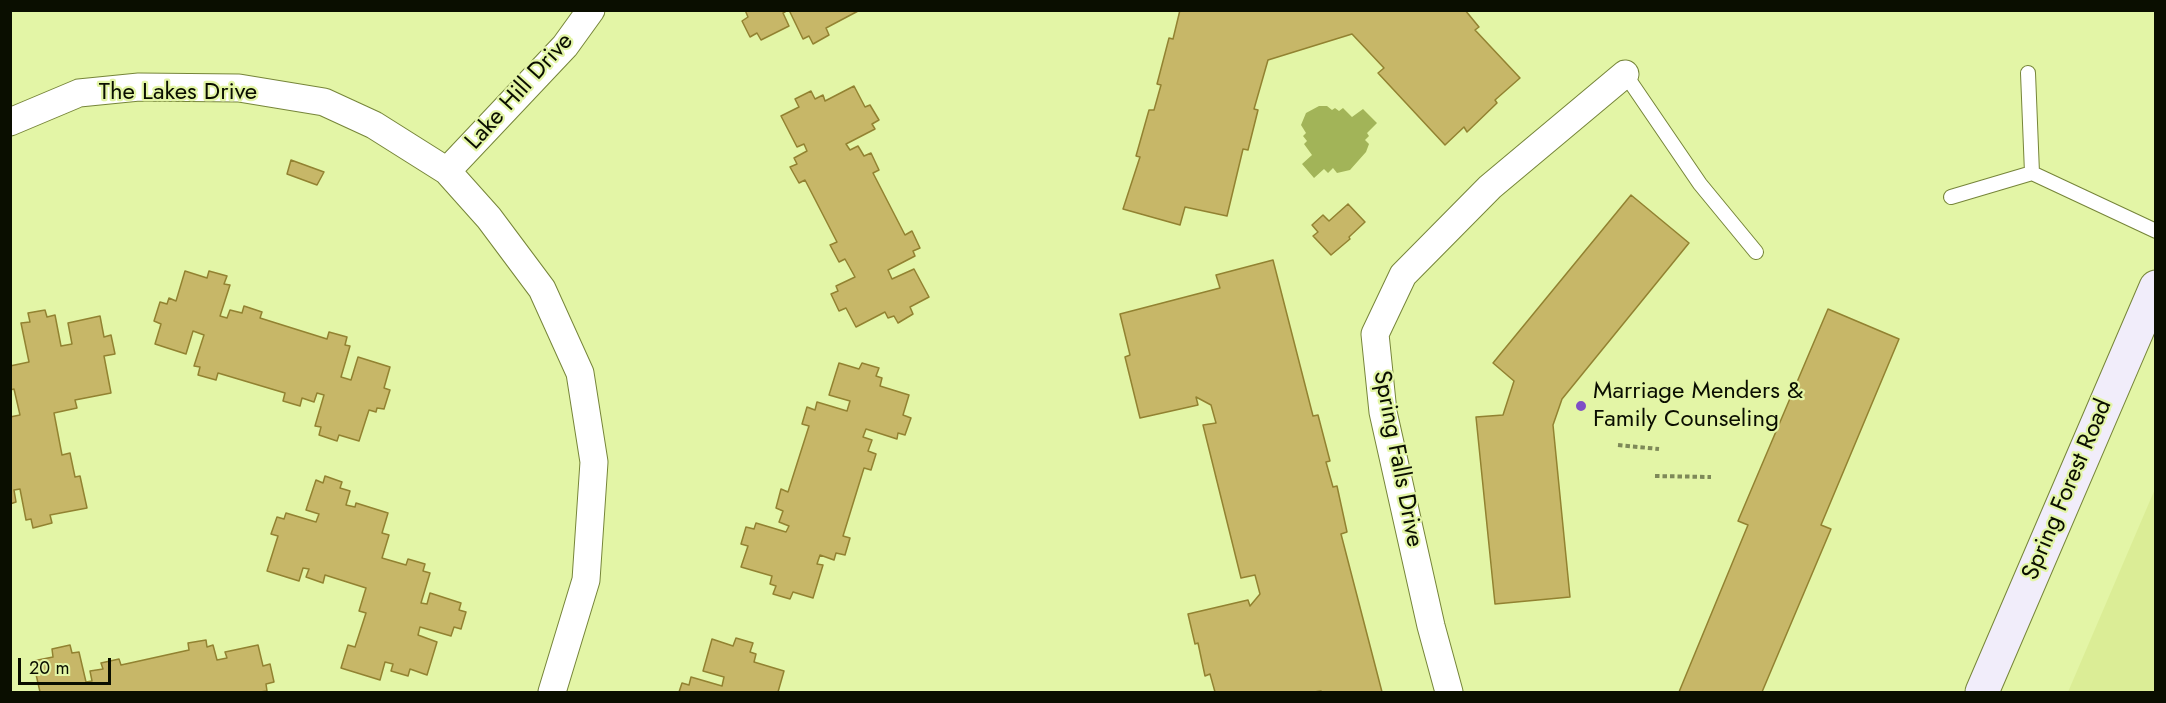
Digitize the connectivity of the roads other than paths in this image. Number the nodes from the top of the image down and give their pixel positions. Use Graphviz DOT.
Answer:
graph roads {
  1 [pos="591,10"];
  2 [pos="2028,73"];
  3 [pos="1625,74"];
  4 [pos="10,122"];
  5 [pos="447,171"];
  6 [pos="2032,173"];
  7 [pos="1951,196"];
  8 [pos="2156,231"];
  9 [pos="1756,252"];
  10 [pos="2156,287"];
  11 [pos="552,693"];
  12 [pos="1449,693"];
  13 [pos="1982,693"];
  1 -- 5 [label="street, Lake Hill Drive"];
  2 -- 6 [label="lane"];
  3 -- 9 [label="lane"];
  3 -- 12 [label="street, Spring Falls Drive"];
  4 -- 5 [label="street, The Lakes Drive"];
  5 -- 11 [label="street, The Lakes Drive"];
  6 -- 7 [label="lane"];
  6 -- 8 [label="lane"];
  10 -- 13 [label="main road, Spring Forest Road"];
}
